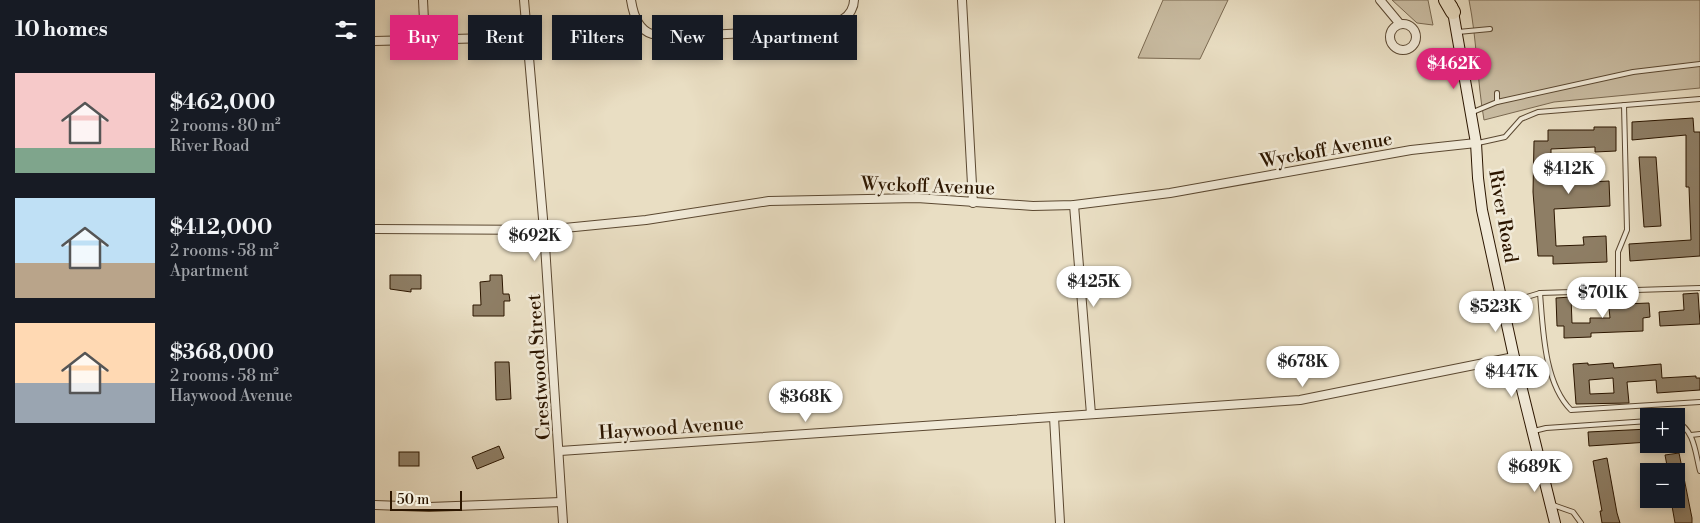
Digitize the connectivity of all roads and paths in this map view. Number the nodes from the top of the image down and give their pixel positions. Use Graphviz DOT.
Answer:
graph roads {
  1 [pos="423,0"];
  2 [pos="524,0"];
  3 [pos="631,0"];
  4 [pos="854,0"];
  5 [pos="962,0"];
  6 [pos="1380,0"];
  7 [pos="1450,4"];
  8 [pos="424,15"];
  9 [pos="525,15"];
  10 [pos="1399,24"];
  11 [pos="1490,29"];
  12 [pos="1457,32"];
  13 [pos="375,42"];
  14 [pos="390,42"];
  15 [pos="529,60"];
  16 [pos="1700,64"];
  17 [pos="1497,93"];
  18 [pos="1700,99"];
  19 [pos="1497,102"];
  20 [pos="1625,105"];
  21 [pos="1471,113"];
  22 [pos="1476,143"];
  23 [pos="973,203"];
  24 [pos="1074,205"];
  25 [pos="375,229"];
  26 [pos="545,230"];
  27 [pos="1700,288"];
  28 [pos="1618,291"];
  29 [pos="1540,293"];
  30 [pos="1503,304"];
  31 [pos="1514,357"];
  32 [pos="1700,402"];
  33 [pos="1091,414"];
  34 [pos="1054,417"];
  35 [pos="1640,422"];
  36 [pos="1685,426"];
  37 [pos="1534,431"];
  38 [pos="1700,434"];
  39 [pos="1691,435"];
  40 [pos="560,451"];
  41 [pos="1700,471"];
  42 [pos="561,502"];
  43 [pos="1551,504"];
  44 [pos="375,505"];
  45 [pos="563,523"];
  46 [pos="1059,523"];
  47 [pos="1555,523"];
  48 [pos="1581,523"];
  1 -- 8 [label="street"];
  2 -- 9 [label="street, Crestwood Street"];
  3 -- 4 [label="street"];
  5 -- 23 [label="street"];
  6 -- 10 [label="street"];
  7 -- 12 [label="street, River Road"];
  11 -- 12 [label="lane"];
  12 -- 21 [label="street, River Road"];
  13 -- 14 [label="street"];
  15 -- 26 [label="street, Crestwood Street"];
  16 -- 19 [label="lane"];
  17 -- 19 [label="lane"];
  18 -- 20 [label="lane"];
  19 -- 21 [label="lane"];
  20 -- 22 [label="lane"];
  20 -- 28 [label="lane"];
  21 -- 22 [label="street, River Road"];
  22 -- 24 [label="street, Wyckoff Avenue"];
  22 -- 30 [label="street, River Road"];
  23 -- 24 [label="street, Wyckoff Avenue"];
  23 -- 26 [label="street, Wyckoff Avenue"];
  24 -- 33 [label="street"];
  25 -- 26 [label="street, Wyckoff Avenue"];
  26 -- 40 [label="street, Crestwood Street"];
  27 -- 28 [label="lane"];
  28 -- 29 [label="lane"];
  29 -- 30 [label="lane"];
  29 -- 32 [label="lane"];
  30 -- 31 [label="street, River Road"];
  31 -- 33 [label="street"];
  31 -- 37 [label="street, River Road"];
  33 -- 34 [label="street, Haywood Avenue"];
  34 -- 40 [label="street, Haywood Avenue"];
  34 -- 46 [label="street"];
  35 -- 37 [label="lane"];
  36 -- 39 [label="lane"];
  37 -- 43 [label="street, River Road"];
  38 -- 39 [label="lane"];
  39 -- 41 [label="lane"];
  40 -- 42 [label="street, Crestwood Street"];
  42 -- 44 [label="street"];
  42 -- 45 [label="street, Crestwood Street"];
  43 -- 47 [label="street, River Road"];
  43 -- 48 [label="lane"];
}
